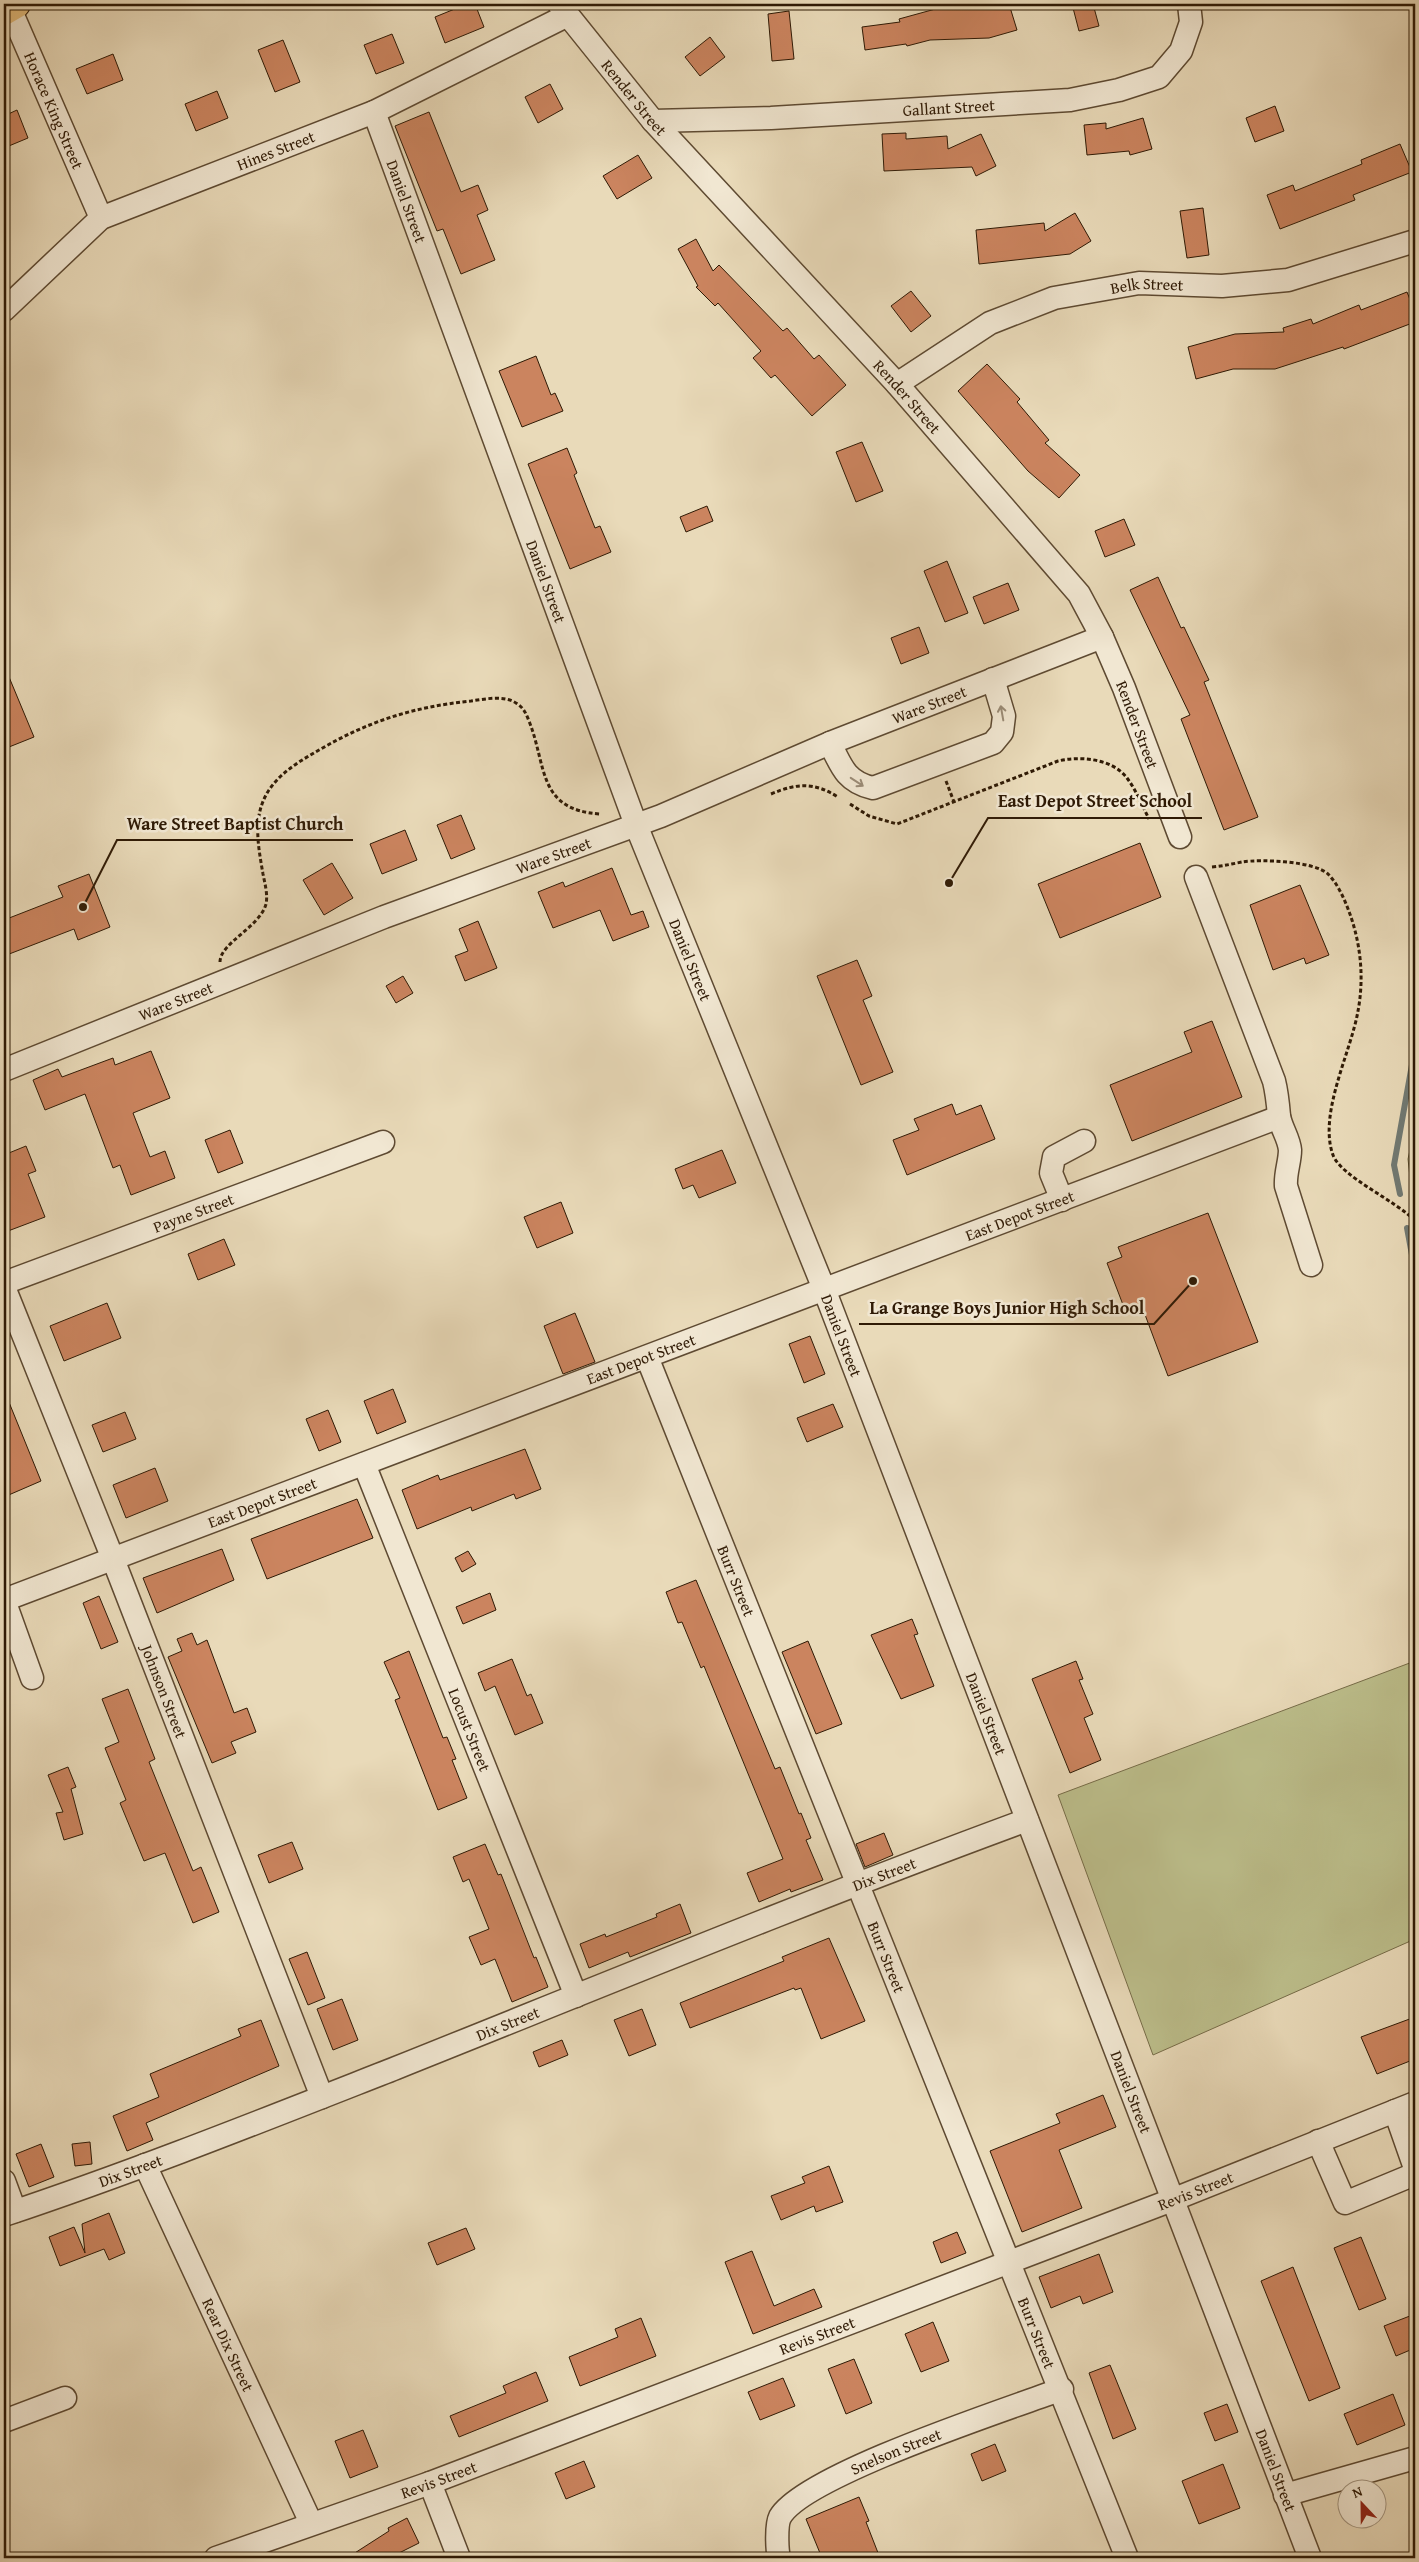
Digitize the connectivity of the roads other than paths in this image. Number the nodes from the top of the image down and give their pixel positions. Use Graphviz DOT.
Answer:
graph roads {
  1 [pos="1189,4"];
  2 [pos="9,7"];
  3 [pos="563,9"];
  4 [pos="374,112"];
  5 [pos="653,121"];
  6 [pos="101,218"];
  7 [pos="1415,241"];
  8 [pos="4,310"];
  9 [pos="896,384"];
  10 [pos="1102,637"];
  11 [pos="993,679"];
  12 [pos="830,743"];
  13 [pos="636,825"];
  14 [pos="1180,837"];
  15 [pos="1202,872"];
  16 [pos="4,1070"];
  17 [pos="1279,1118"];
  18 [pos="383,1142"];
  19 [pos="1084,1142"];
  20 [pos="1062,1200"];
  21 [pos="1311,1265"];
  22 [pos="4,1285"];
  23 [pos="824,1289"];
  24 [pos="648,1357"];
  25 [pos="364,1464"];
  26 [pos="113,1559"];
  27 [pos="4,1600"];
  28 [pos="32,1678"];
  29 [pos="1027,1820"];
  30 [pos="858,1882"];
  31 [pos="576,1996"];
  32 [pos="322,2097"];
  33 [pos="1415,2103"];
  34 [pos="1395,2111"];
  35 [pos="1318,2141"];
  36 [pos="145,2165"];
  37 [pos="1415,2168"];
  38 [pos="1415,2174"];
  39 [pos="4,2181"];
  40 [pos="1172,2200"];
  41 [pos="9,2213"];
  42 [pos="1009,2262"];
  43 [pos="1062,2389"];
  44 [pos="65,2398"];
  45 [pos="4,2421"];
  46 [pos="1415,2458"];
  47 [pos="430,2483"];
  48 [pos="1285,2495"];
  49 [pos="310,2523"];
  50 [pos="216,2558"];
  51 [pos="459,2558"];
  52 [pos="779,2558"];
  53 [pos="1127,2558"];
  54 [pos="1310,2558"];
  1 -- 5 [label="street, Gallant Street"];
  2 -- 6 [label="street, Horace King Street"];
  3 -- 4 [label="street, Hines Street"];
  3 -- 5 [label="street, Render Street"];
  4 -- 6 [label="street, Hines Street"];
  4 -- 13 [label="street, Daniel Street"];
  5 -- 9 [label="street, Render Street"];
  6 -- 8 [label="street, Hines Street"];
  7 -- 9 [label="street, Belk Street"];
  9 -- 10 [label="street, Render Street"];
  10 -- 11 [label="street, Ware Street"];
  10 -- 14 [label="street, Render Street"];
  11 -- 12 [label="street, Ware Street"];
  12 -- 11 [label="street, one-way"];
  12 -- 13 [label="street, Ware Street"];
  13 -- 16 [label="street, Ware Street"];
  13 -- 23 [label="street, Daniel Street"];
  15 -- 17 [label="street"];
  17 -- 20 [label="street, East Depot Street"];
  17 -- 21 [label="street"];
  18 -- 22 [label="street, Payne Street"];
  19 -- 20 [label="street"];
  20 -- 23 [label="street, East Depot Street"];
  22 -- 26 [label="street, Johnson Street"];
  23 -- 24 [label="street, East Depot Street"];
  23 -- 29 [label="street, Daniel Street"];
  24 -- 25 [label="street, East Depot Street"];
  24 -- 30 [label="street, Burr Street"];
  25 -- 26 [label="street, East Depot Street"];
  25 -- 31 [label="street, Locust Street"];
  26 -- 27 [label="street, East Depot Street"];
  26 -- 32 [label="street, Johnson Street"];
  27 -- 28 [label="street"];
  29 -- 30 [label="street, Dix Street"];
  29 -- 40 [label="street, Daniel Street"];
  30 -- 31 [label="street, Dix Street"];
  30 -- 42 [label="street, Burr Street"];
  31 -- 32 [label="street, Dix Street"];
  32 -- 36 [label="street, Dix Street"];
  33 -- 34 [label="street, Revis Street"];
  34 -- 35 [label="street, Revis Street"];
  34 -- 37 [label="street"];
  35 -- 38 [label="street"];
  35 -- 40 [label="street, Revis Street"];
  36 -- 41 [label="street, Dix Street"];
  36 -- 49 [label="street, Rear Dix Street"];
  39 -- 41 [label="street, Dix Street"];
  40 -- 42 [label="street, Revis Street"];
  40 -- 48 [label="street, Daniel Street"];
  42 -- 43 [label="street, Burr Street"];
  42 -- 47 [label="street, Revis Street"];
  43 -- 52 [label="street, Snelson Street"];
  43 -- 53 [label="street, Burr Street"];
  44 -- 45 [label="street"];
  46 -- 48 [label="street"];
  47 -- 49 [label="street, Revis Street"];
  47 -- 51 [label="street"];
  48 -- 54 [label="street, Daniel Street"];
  49 -- 50 [label="street, Revis Street"];
}
